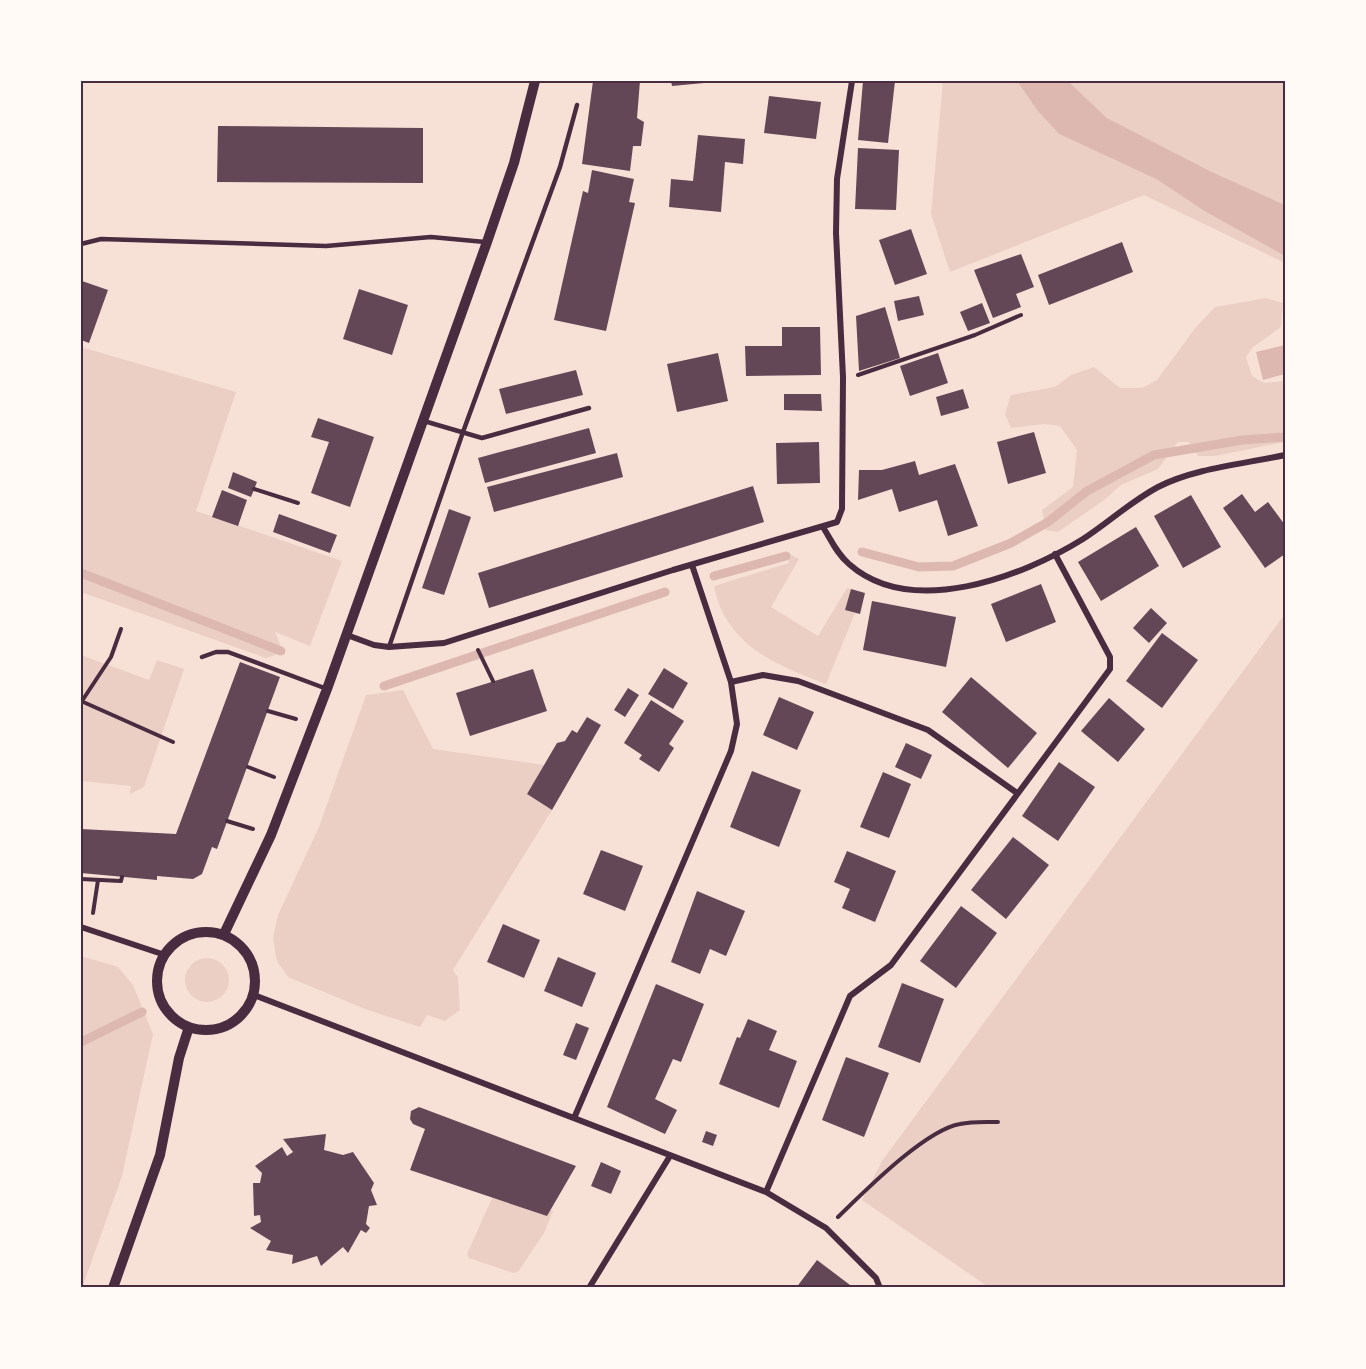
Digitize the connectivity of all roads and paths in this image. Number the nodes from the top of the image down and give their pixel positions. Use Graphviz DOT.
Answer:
graph roads {
  1 [pos="535,81"];
  2 [pos="852,81"];
  3 [pos="578,105"];
  4 [pos="487,242"];
  5 [pos="81,244"];
  6 [pos="1021,315"];
  7 [pos="843,376"];
  8 [pos="589,408"];
  9 [pos="422,420"];
  10 [pos="463,432"];
  11 [pos="1285,455"];
  12 [pos="254,489"];
  13 [pos="298,503"];
  14 [pos="824,527"];
  15 [pos="1055,554"];
  16 [pos="692,565"];
  17 [pos="121,629"];
  18 [pos="347,635"];
  19 [pos="389,647"];
  20 [pos="478,650"];
  21 [pos="202,657"];
  22 [pos="493,681"];
  23 [pos="731,682"];
  24 [pos="327,689"];
  25 [pos="82,701"];
  26 [pos="268,711"];
  27 [pos="314,725"];
  28 [pos="173,741"];
  29 [pos="248,767"];
  30 [pos="291,786"];
  31 [pos="1017,793"];
  32 [pos="227,821"];
  33 [pos="270,835"];
  34 [pos="122,877"];
  35 [pos="81,879"];
  36 [pos="98,880"];
  37 [pos="81,927"];
  38 [pos="91,929"];
  39 [pos="224,934"];
  40 [pos="165,955"];
  41 [pos="254,994"];
  42 [pos="189,1027"];
  43 [pos="575,1116"];
  44 [pos="998,1122"];
  45 [pos="670,1156"];
  46 [pos="766,1192"];
  47 [pos="826,1228"];
  48 [pos="113,1288"];
  49 [pos="588,1288"];
  50 [pos="880,1288"];
  1 -- 4 [label="street"];
  2 -- 7 [label="street"];
  3 -- 10 [label="lane"];
  4 -- 5 [label="lane"];
  4 -- 9 [label="street"];
  6 -- 7 [label="path"];
  7 -- 14 [label="street"];
  8 -- 10 [label="lane"];
  9 -- 10 [label="lane"];
  9 -- 18 [label="street"];
  10 -- 19 [label="lane"];
  11 -- 15 [label="street"];
  12 -- 13 [label="path"];
  14 -- 15 [label="street"];
  14 -- 16 [label="street"];
  15 -- 31 [label="street"];
  16 -- 19 [label="street"];
  16 -- 23 [label="street"];
  17 -- 25 [label="path"];
  18 -- 19 [label="street"];
  18 -- 24 [label="street"];
  20 -- 22 [label="path"];
  21 -- 24 [label="lane"];
  23 -- 31 [label="street"];
  23 -- 43 [label="street"];
  24 -- 27 [label="street"];
  25 -- 28 [label="path"];
  26 -- 27 [label="path"];
  27 -- 30 [label="street"];
  29 -- 30 [label="path"];
  30 -- 33 [label="street"];
  31 -- 46 [label="street"];
  32 -- 33 [label="path"];
  33 -- 39 [label="street"];
  34 -- 36 [label="path"];
  35 -- 36 [label="path"];
  36 -- 38 [label="path"];
  37 -- 38 [label="street"];
  38 -- 40 [label="street"];
  39 -- 40 [label="street"];
  39 -- 41 [label="street"];
  40 -- 42 [label="street"];
  41 -- 42 [label="street"];
  41 -- 43 [label="street"];
  42 -- 48 [label="street"];
  43 -- 45 [label="street"];
  44 -- 47 [label="path"];
  45 -- 46 [label="street"];
  45 -- 49 [label="street"];
  46 -- 47 [label="street"];
  47 -- 50 [label="street"];
}
